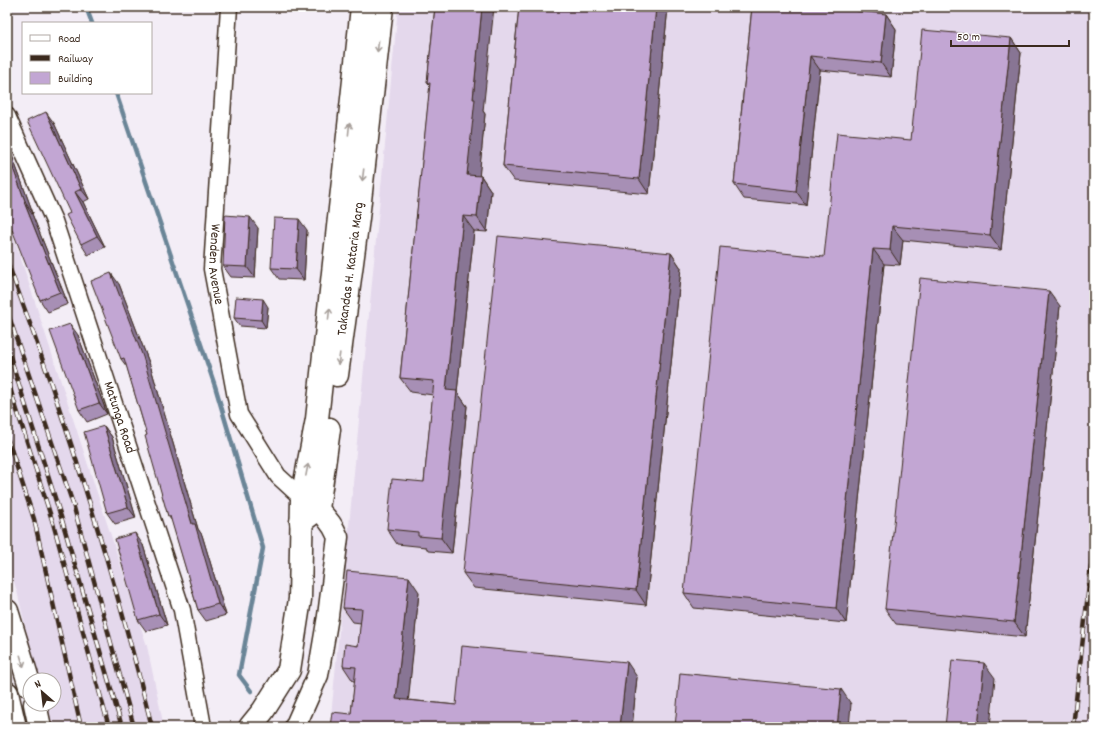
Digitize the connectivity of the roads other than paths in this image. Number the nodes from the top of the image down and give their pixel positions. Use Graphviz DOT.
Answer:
graph roads {
  1 [pos="229,7"];
  2 [pos="362,7"];
  3 [pos="382,7"];
  4 [pos="7,116"];
  5 [pos="349,217"];
  6 [pos="310,503"];
  7 [pos="7,611"];
  8 [pos="26,672"];
  9 [pos="7,693"];
  10 [pos="37,712"];
  11 [pos="15,727"];
  12 [pos="40,727"];
  13 [pos="203,727"];
  14 [pos="250,727"];
  15 [pos="296,727"];
  1 -- 6 [label="street, Wenden Avenue"];
  5 -- 2 [label="main road, Takandas H. Kataria Marg, one-way"];
  3 -- 5 [label="main road, Takandas H. Kataria Marg, one-way"];
  4 -- 13 [label="street, Matunga Road"];
  5 -- 6 [label="main road, Takandas H. Kataria Marg"];
  6 -- 14 [label="main road, Takandas H. Kataria Marg"];
  6 -- 15 [label="street"];
  7 -- 8 [label="main road, one-way"];
  9 -- 11 [label="main road"];
  10 -- 12 [label="main road"];
}
